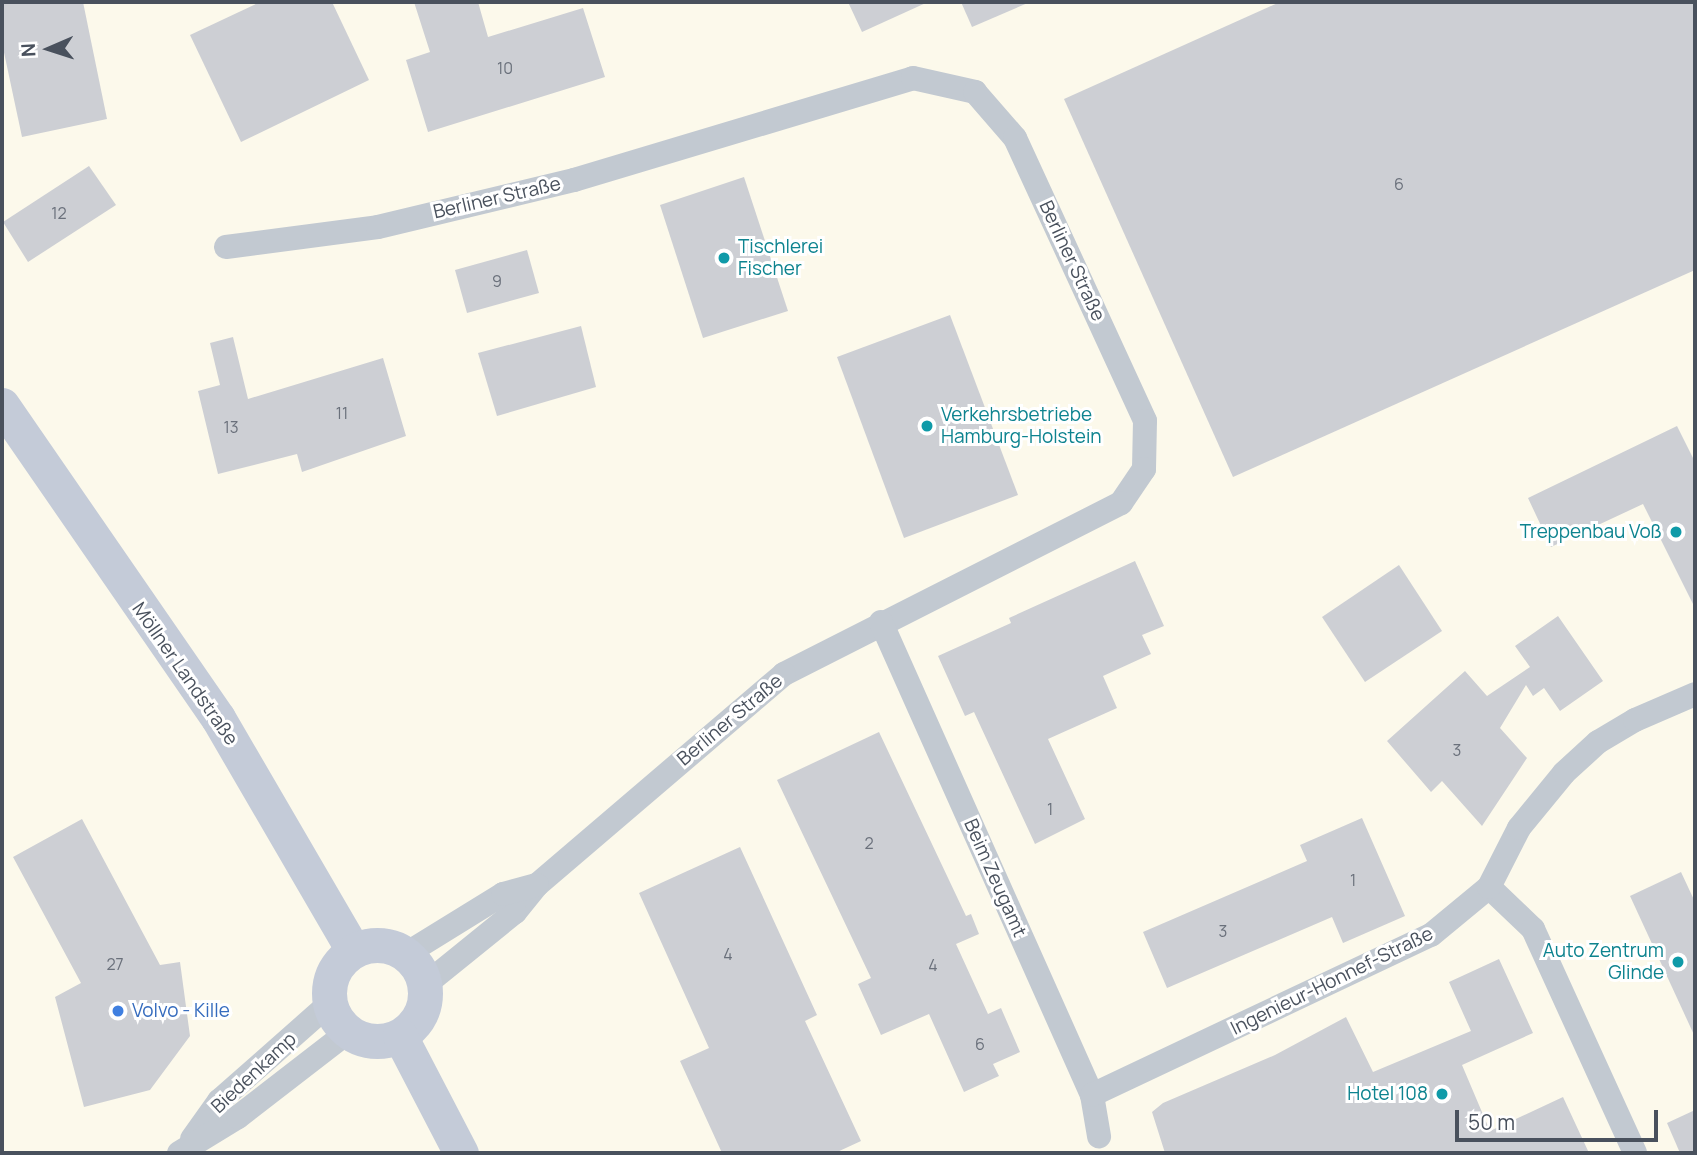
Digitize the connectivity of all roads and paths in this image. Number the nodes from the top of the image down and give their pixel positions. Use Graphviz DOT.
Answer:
graph roads {
  1 [pos="226,247"];
  2 [pos="2,405"];
  3 [pos="881,622"];
  4 [pos="1695,694"];
  5 [pos="537,885"];
  6 [pos="1489,887"];
  7 [pos="353,950"];
  8 [pos="406,954"];
  9 [pos="425,985"];
  10 [pos="339,1017"];
  11 [pos="400,1036"];
  12 [pos="1092,1095"];
  13 [pos="1099,1136"];
  14 [pos="182,1151"];
  15 [pos="461,1153"];
  16 [pos="1635,1153"];
  1 -- 3 [label="street, Berliner Straße"];
  2 -- 7 [label="main road, Möllner Landstraße"];
  3 -- 5 [label="street, Berliner Straße"];
  3 -- 12 [label="street, Beim Zeugamt"];
  4 -- 6 [label="street, Ingenieur-Honnef-Straße"];
  5 -- 8 [label="street, Berliner Straße"];
  5 -- 9 [label="street, Berliner Straße"];
  6 -- 12 [label="street, Ingenieur-Honnef-Straße"];
  6 -- 16 [label="street"];
  7 -- 8 [label="main road"];
  7 -- 10 [label="main road"];
  8 -- 9 [label="main road"];
  9 -- 11 [label="main road"];
  10 -- 11 [label="main road"];
  10 -- 14 [label="street, Biedenkamp"];
  10 -- 14 [label="street, Biedenkamp"];
  11 -- 15 [label="main road"];
  12 -- 13 [label="street, Beim Zeugamt"];
}
